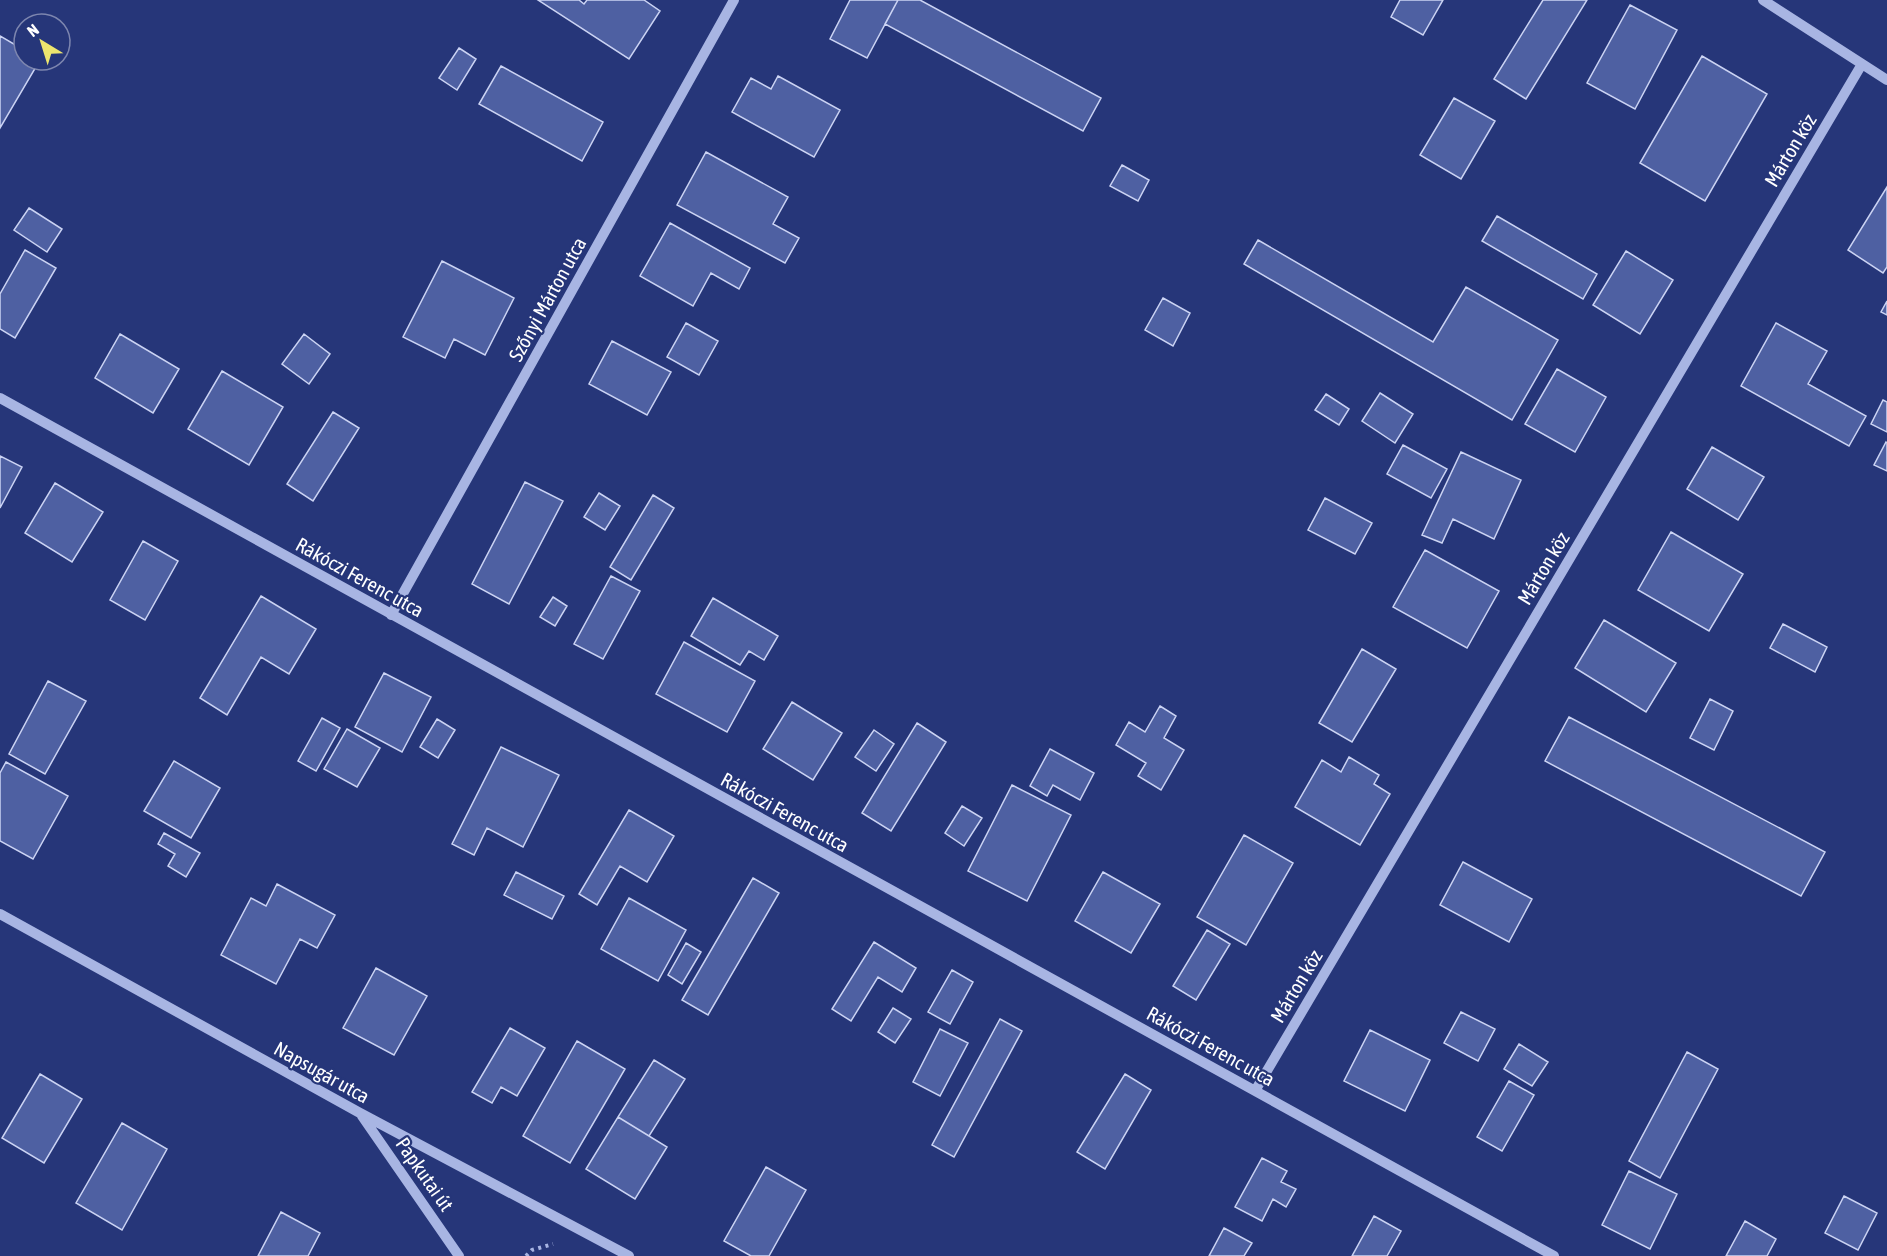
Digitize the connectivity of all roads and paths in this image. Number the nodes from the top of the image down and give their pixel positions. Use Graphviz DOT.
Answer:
graph roads {
  1 [pos="734,0"];
  2 [pos="1762,0"];
  3 [pos="1862,63"];
  4 [pos="1887,80"];
  5 [pos="0,398"];
  6 [pos="391,615"];
  7 [pos="0,914"];
  8 [pos="1255,1091"];
  9 [pos="360,1113"];
  10 [pos="459,1256"];
  11 [pos="629,1256"];
  12 [pos="1554,1256"];
  1 -- 6 [label="street, Szőnyi Márton utca"];
  2 -- 3 [label="street"];
  3 -- 4 [label="street"];
  3 -- 8 [label="street, Márton köz"];
  5 -- 6 [label="street, Rákóczi Ferenc utca"];
  6 -- 8 [label="street, Rákóczi Ferenc utca"];
  7 -- 9 [label="street, Napsugár utca"];
  8 -- 12 [label="street, Rákóczi Ferenc utca"];
  9 -- 10 [label="street, Papkutai út"];
  9 -- 11 [label="street, Napsugár utca"];
}
